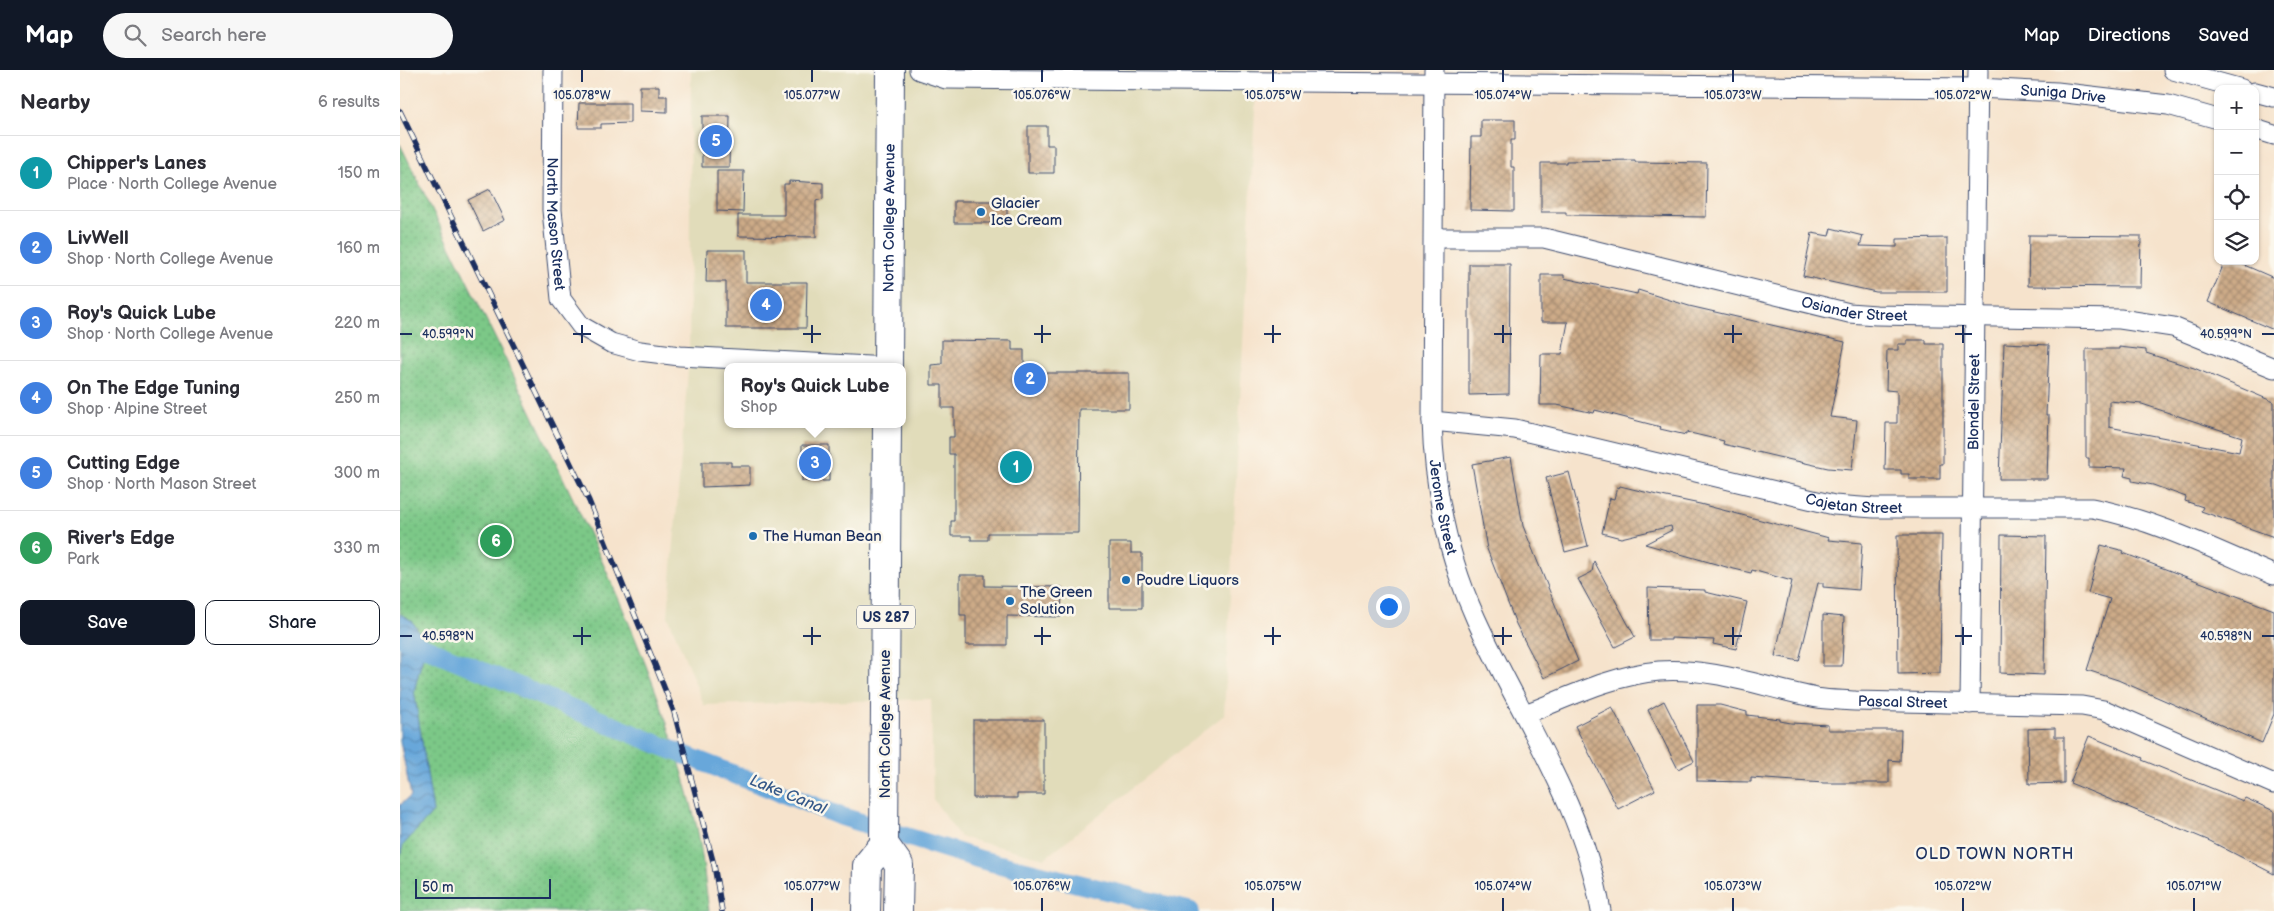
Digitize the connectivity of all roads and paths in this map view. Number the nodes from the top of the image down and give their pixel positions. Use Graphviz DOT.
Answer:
graph roads {
  1 [pos="553,70"];
  2 [pos="890,70"];
  3 [pos="919,70"];
  4 [pos="2173,70"];
  5 [pos="1434,77"];
  6 [pos="1978,79"];
  7 [pos="2227,85"];
  8 [pos="2259,93"];
  9 [pos="2274,97"];
  10 [pos="2214,118"];
  11 [pos="2259,131"];
  12 [pos="2274,135"];
  13 [pos="1434,238"];
  14 [pos="1975,317"];
  15 [pos="812,363"];
  16 [pos="888,363"];
  17 [pos="2274,368"];
  18 [pos="1432,421"];
  19 [pos="887,428"];
  20 [pos="1972,508"];
  21 [pos="2274,575"];
  22 [pos="1970,704"];
  23 [pos="1525,714"];
  24 [pos="2274,784"];
  25 [pos="884,844"];
  26 [pos="866,911"];
  27 [pos="898,911"];
  28 [pos="1601,911"];
  1 -- 15 [label="street, North Mason Street"];
  2 -- 16 [label="highway, North College Avenue"];
  3 -- 5 [label="street, Suniga Drive"];
  4 -- 7 [label="street"];
  5 -- 6 [label="street, Suniga Drive"];
  5 -- 13 [label="street, Jerome Street"];
  6 -- 10 [label="street, Suniga Drive"];
  6 -- 14 [label="street, Blondel Street"];
  8 -- 9 [label="street"];
  11 -- 12 [label="street"];
  13 -- 14 [label="street, Osiander Street"];
  13 -- 18 [label="street, Jerome Street"];
  14 -- 17 [label="street, Osiander Street"];
  14 -- 20 [label="street, Blondel Street"];
  18 -- 20 [label="street, Cajetan Street"];
  18 -- 23 [label="street, Jerome Street"];
  19 -- 25 [label="highway, North College Avenue / US 287"];
  20 -- 21 [label="street, Cajetan Street"];
  20 -- 22 [label="street, Blondel Street"];
  22 -- 23 [label="street, Pascal Street"];
  22 -- 24 [label="street, Pascal Street"];
  23 -- 28 [label="street, Jerome Street"];
  25 -- 26 [label="highway"];
  25 -- 27 [label="highway"];
}
